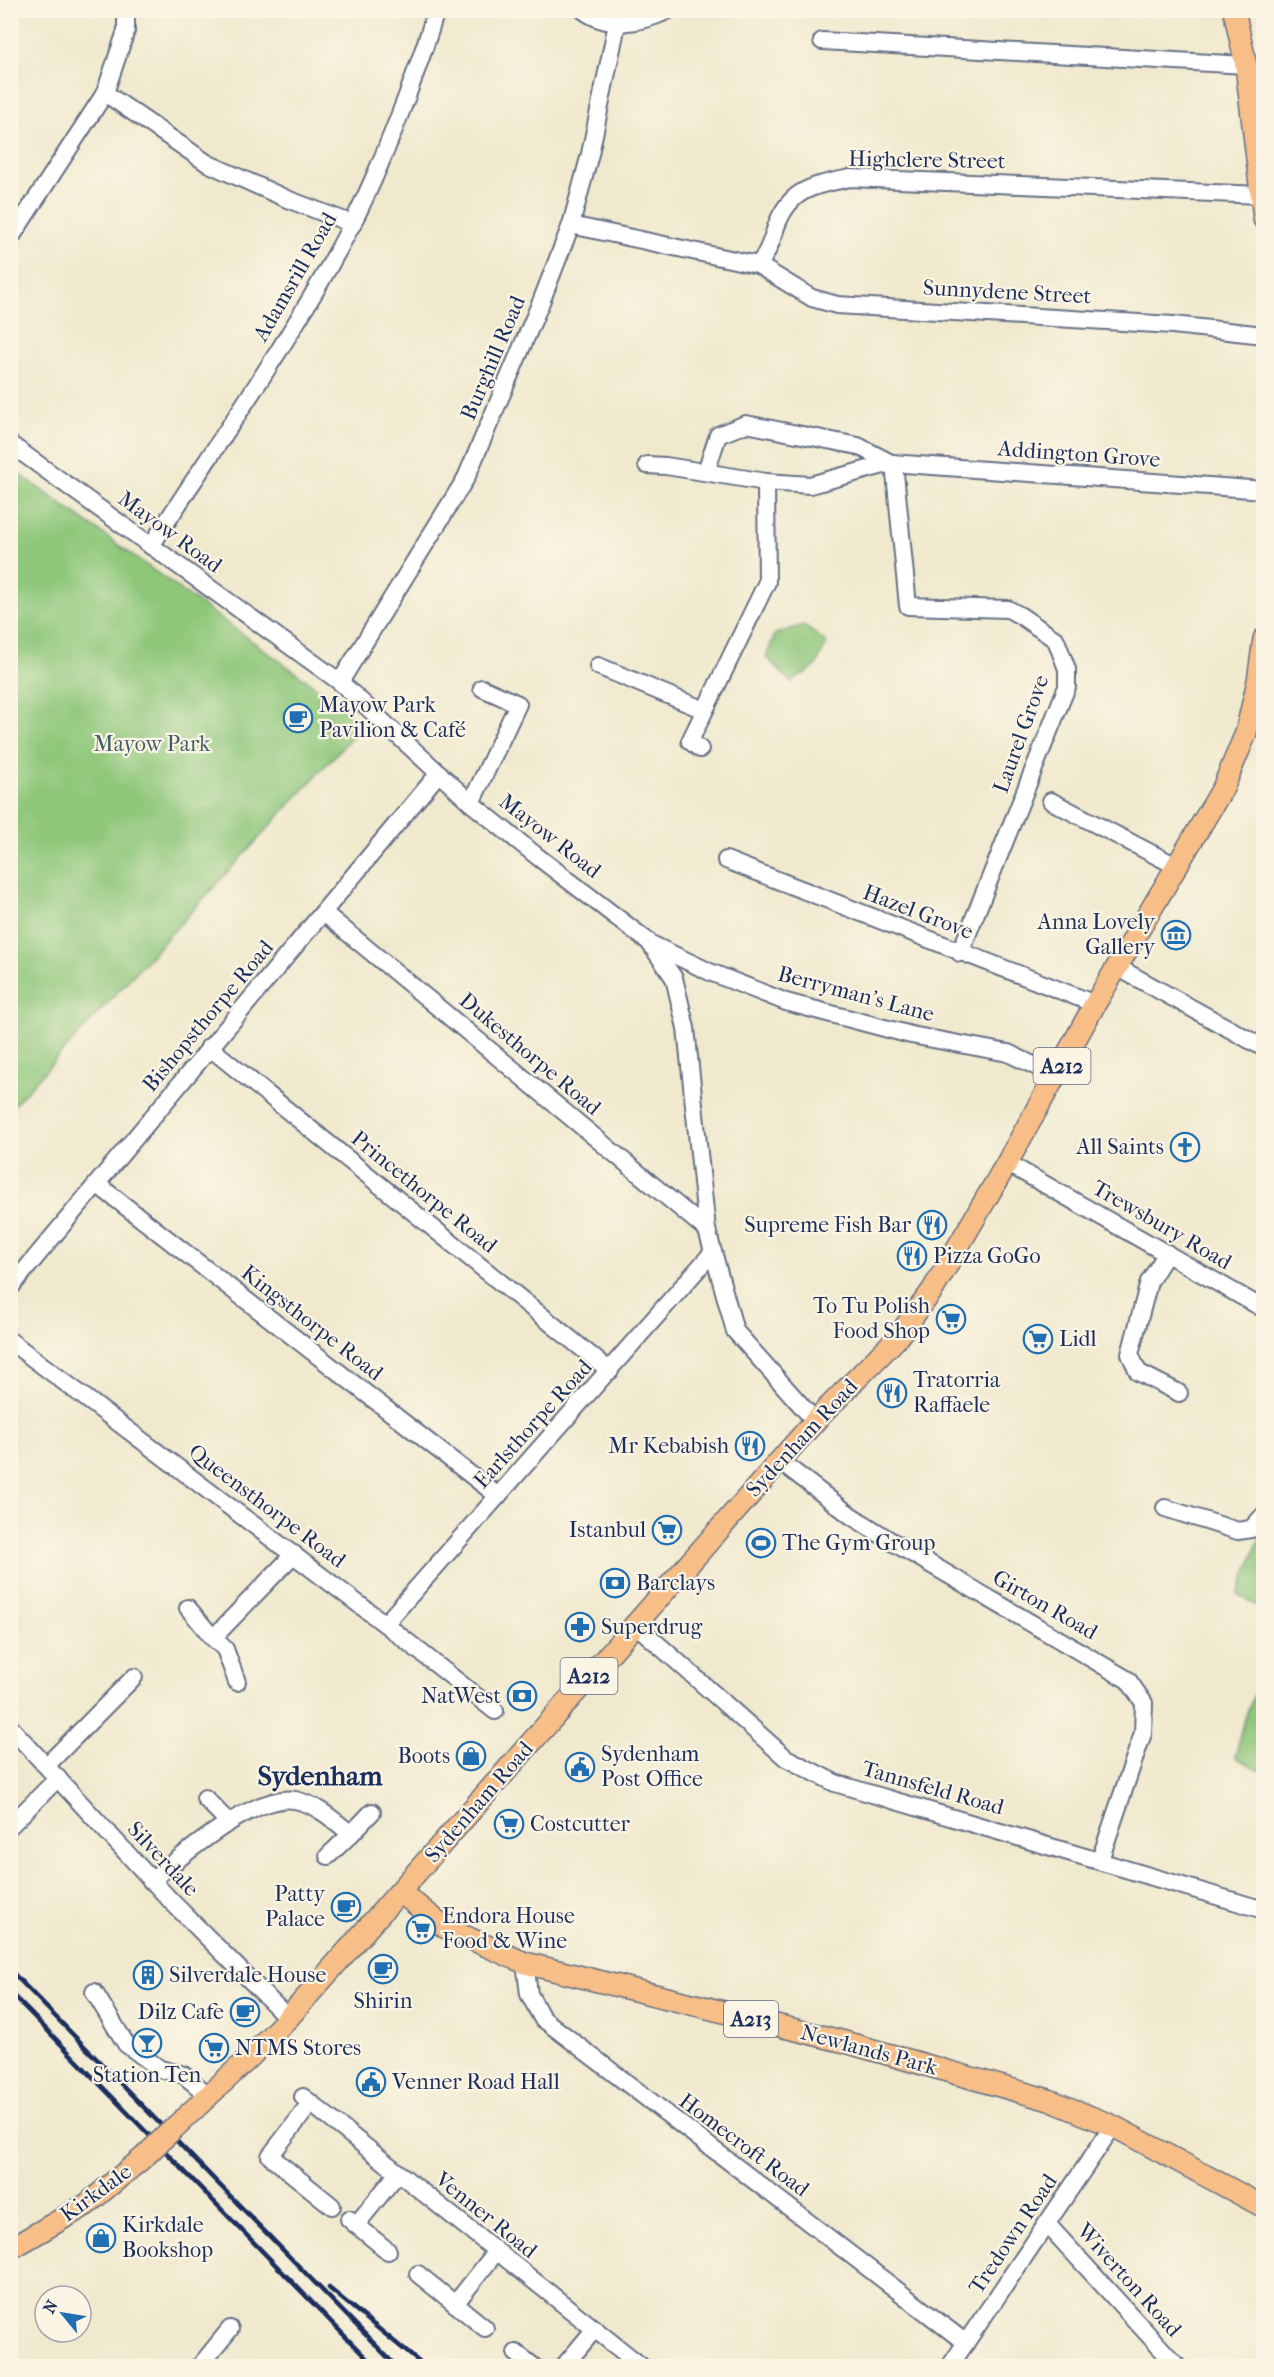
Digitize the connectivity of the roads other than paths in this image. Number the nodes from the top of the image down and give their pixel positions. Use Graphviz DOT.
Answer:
graph roads {
  1 [pos="126,10"];
  2 [pos="436,10"];
  3 [pos="583,10"];
  4 [pos="669,10"];
  5 [pos="1234,10"];
  6 [pos="617,24"];
  7 [pos="822,41"];
  8 [pos="1246,65"];
  9 [pos="105,93"];
  10 [pos="1261,195"];
  11 [pos="1263,219"];
  12 [pos="352,224"];
  13 [pos="571,225"];
  14 [pos="10,239"];
  15 [pos="758,265"];
  16 [pos="1263,335"];
  17 [pos="10,444"];
  18 [pos="892,463"];
  19 [pos="647,465"];
  20 [pos="706,472"];
  21 [pos="766,482"];
  22 [pos="1263,490"];
  23 [pos="151,546"];
  24 [pos="1263,639"];
  25 [pos="598,666"];
  26 [pos="1261,681"];
  27 [pos="340,682"];
  28 [pos="482,688"];
  29 [pos="704,710"];
  30 [pos="700,749"];
  31 [pos="439,773"];
  32 [pos="1051,801"];
  33 [pos="471,803"];
  34 [pos="726,860"];
  35 [pos="1176,866"];
  36 [pos="324,913"];
  37 [pos="649,942"];
  38 [pos="960,953"];
  39 [pos="1117,967"];
  40 [pos="1095,1004"];
  41 [pos="209,1047"];
  42 [pos="1263,1048"];
  43 [pos="1056,1076"];
  44 [pos="1007,1163"];
  45 [pos="98,1185"];
  46 [pos="707,1230"];
  47 [pos="712,1253"];
  48 [pos="1167,1253"];
  49 [pos="10,1288"];
  50 [pos="1263,1309"];
  51 [pos="10,1341"];
  52 [pos="610,1371"];
  53 [pos="1179,1393"];
  54 [pos="815,1420"];
  55 [pos="780,1461"];
  56 [pos="498,1496"];
  57 [pos="1165,1508"];
  58 [pos="1263,1515"];
  59 [pos="294,1554"];
  60 [pos="188,1608"];
  61 [pos="385,1624"];
  62 [pos="635,1624"];
  63 [pos="213,1638"];
  64 [pos="134,1677"];
  65 [pos="237,1682"];
  66 [pos="495,1711"];
  67 [pos="10,1727"];
  68 [pos="47,1765"];
  69 [pos="58,1778"];
  70 [pos="205,1798"];
  71 [pos="372,1812"];
  72 [pos="228,1822"];
  73 [pos="10,1826"];
  74 [pos="351,1834"];
  75 [pos="328,1856"];
  76 [pos="1100,1860"];
  77 [pos="151,1881"];
  78 [pos="400,1893"];
  79 [pos="1263,1910"];
  80 [pos="525,1963"];
  81 [pos="94,1992"];
  82 [pos="288,2018"];
  83 [pos="208,2095"];
  84 [pos="1113,2126"];
  85 [pos="174,2128"];
  86 [pos="398,2174"];
  87 [pos="332,2206"];
  88 [pos="1263,2207"];
  89 [pos="1048,2225"];
  90 [pos="10,2249"];
  91 [pos="388,2251"];
  92 [pos="496,2252"];
  93 [pos="417,2274"];
  94 [pos="455,2304"];
  95 [pos="484,2328"];
  96 [pos="230,2329"];
  97 [pos="594,2330"];
  98 [pos="966,2343"];
  99 [pos="516,2353"];
  100 [pos="200,2367"];
  101 [pos="533,2367"];
  102 [pos="564,2367"];
  103 [pos="641,2367"];
  104 [pos="950,2367"];
  105 [pos="1177,2367"];
  1 -- 9 [label="street"];
  2 -- 12 [label="street, Adamsrill Road"];
  3 -- 6 [label="street"];
  4 -- 6 [label="street"];
  5 -- 8 [label="main road"];
  6 -- 13 [label="street, Burghill Road"];
  7 -- 8 [label="street"];
  8 -- 10 [label="main road"];
  9 -- 12 [label="street"];
  9 -- 14 [label="street"];
  10 -- 11 [label="main road"];
  10 -- 15 [label="street, Highclere Street"];
  12 -- 23 [label="street, Adamsrill Road"];
  13 -- 15 [label="street"];
  13 -- 27 [label="street, Burghill Road"];
  15 -- 16 [label="street, Sunnydene Street"];
  17 -- 23 [label="street, Mayow Road"];
  18 -- 20 [label="street, Addington Grove"];
  18 -- 21 [label="street, Addington Grove"];
  18 -- 22 [label="street, Addington Grove"];
  18 -- 38 [label="street, Laurel Grove"];
  19 -- 20 [label="street"];
  20 -- 21 [label="street, Addington Grove"];
  21 -- 29 [label="street"];
  23 -- 27 [label="street, Mayow Road"];
  24 -- 26 [label="main road, Sydenham Road / A212"];
  25 -- 29 [label="street"];
  26 -- 35 [label="main road, Sydenham Road / A212"];
  27 -- 31 [label="street, Mayow Road"];
  28 -- 33 [label="street"];
  29 -- 30 [label="street"];
  31 -- 33 [label="street, Mayow Road"];
  31 -- 36 [label="street, Bishopsthorpe Road"];
  32 -- 35 [label="street"];
  33 -- 37 [label="street, Mayow Road"];
  34 -- 38 [label="street, Hazel Grove"];
  35 -- 39 [label="main road, Sydenham Road / A212"];
  36 -- 41 [label="street, Bishopsthorpe Road"];
  36 -- 46 [label="street, Dukesthorpe Road"];
  37 -- 43 [label="street, Berryman's Lane"];
  37 -- 46 [label="street, Mayow Road"];
  38 -- 40 [label="street, Hazel Grove"];
  39 -- 40 [label="main road, Sydenham Road / A212"];
  39 -- 42 [label="street"];
  40 -- 43 [label="main road, Sydenham Road / A212"];
  41 -- 45 [label="street, Bishopsthorpe Road"];
  41 -- 52 [label="street, Princethorpe Road"];
  43 -- 44 [label="main road, Sydenham Road / A212"];
  44 -- 48 [label="street, Trewsbury Road"];
  44 -- 54 [label="main road, Sydenham Road / A212"];
  45 -- 49 [label="street, Bishopsthorpe Road"];
  45 -- 56 [label="street, Kingsthorpe Road"];
  46 -- 47 [label="street, Mayow Road"];
  47 -- 52 [label="street, Earlsthorpe Road"];
  47 -- 54 [label="street, Mayow Road"];
  48 -- 50 [label="street, Trewsbury Road"];
  48 -- 53 [label="street"];
  51 -- 59 [label="street, Queensthorpe Road"];
  52 -- 56 [label="street, Earlsthorpe Road"];
  54 -- 55 [label="main road, Sydenham Road / A212"];
  55 -- 62 [label="main road, Sydenham Road / A212"];
  55 -- 76 [label="street, Girton Road"];
  56 -- 61 [label="street, Earlsthorpe Road"];
  57 -- 58 [label="street"];
  59 -- 61 [label="street, Queensthorpe Road"];
  59 -- 63 [label="street"];
  60 -- 63 [label="street"];
  61 -- 66 [label="street, Queensthorpe Road"];
  62 -- 76 [label="street, Tannsfeld Road"];
  62 -- 78 [label="main road, Sydenham Road / A212"];
  63 -- 65 [label="street"];
  64 -- 68 [label="street"];
  67 -- 68 [label="street, Silverdale"];
  68 -- 69 [label="street, Silverdale"];
  69 -- 73 [label="street"];
  69 -- 77 [label="street, Silverdale"];
  70 -- 72 [label="street"];
  71 -- 74 [label="street"];
  72 -- 74 [label="street"];
  72 -- 77 [label="street"];
  74 -- 75 [label="street"];
  76 -- 79 [label="street, Tannsfeld Road"];
  77 -- 82 [label="street, Silverdale"];
  78 -- 80 [label="main road, Newlands Park / A213"];
  78 -- 82 [label="main road, Sydenham Road / A212"];
  80 -- 84 [label="main road, Newlands Park / A213"];
  80 -- 98 [label="street, Homecroft Road"];
  81 -- 83 [label="street"];
  82 -- 83 [label="main road, Sydenham Road / A212"];
  83 -- 85 [label="main road, Sydenham Road / A212"];
  84 -- 88 [label="main road, Newlands Park / A213"];
  84 -- 89 [label="street, Tredown Road"];
  85 -- 90 [label="main road, Kirkdale / A212, bridge"];
  86 -- 87 [label="street, Venner Road"];
  86 -- 91 [label="street"];
  86 -- 92 [label="street, Venner Road"];
  89 -- 98 [label="street, Tredown Road"];
  89 -- 105 [label="street, Wiverton Road"];
  92 -- 94 [label="street"];
  92 -- 97 [label="street, Venner Road"];
  93 -- 94 [label="street"];
  94 -- 95 [label="street"];
  96 -- 100 [label="street"];
  97 -- 102 [label="street"];
  97 -- 103 [label="street, Venner Road"];
  98 -- 104 [label="street, Tredown Road"];
  99 -- 101 [label="street"];
}
